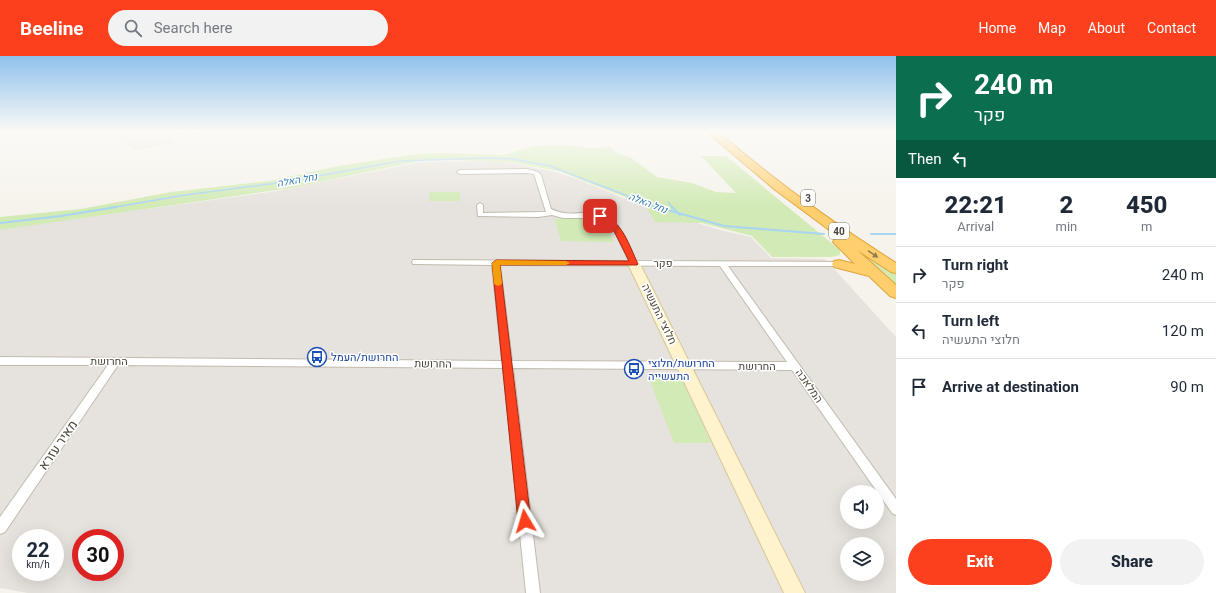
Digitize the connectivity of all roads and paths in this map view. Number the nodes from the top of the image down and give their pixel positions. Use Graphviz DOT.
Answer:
graph roads {
  1 [pos="742,157"];
  2 [pos="755,157"];
  3 [pos="460,172"];
  4 [pos="783,192"];
  5 [pos="480,205"];
  6 [pos="552,213"];
  7 [pos="843,245"];
  8 [pos="896,256"];
  9 [pos="416,262"];
  10 [pos="496,263"];
  11 [pos="722,263"];
  12 [pos="634,264"];
  13 [pos="839,264"];
  14 [pos="896,269"];
  15 [pos="880,277"];
  16 [pos="896,293"];
  17 [pos="0,361"];
  18 [pos="116,361"];
  19 [pos="507,365"];
  20 [pos="684,365"];
  21 [pos="794,366"];
  22 [pos="896,509"];
  23 [pos="0,528"];
  24 [pos="533,593"];
  25 [pos="795,593"];
  1 -- 4 [label="highway, 3"];
  2 -- 8 [label="highway, 3"];
  3 -- 6 [label="street"];
  4 -- 7 [label="highway, 3"];
  4 -- 14 [label="highway, 40, one-way"];
  5 -- 6 [label="street"];
  6 -- 12 [label="street, חלוצי התעשיה"];
  7 -- 13 [label="highway"];
  7 -- 15 [label="highway, 3"];
  9 -- 10 [label="street, פקר"];
  10 -- 12 [label="street, פקר"];
  10 -- 19 [label="street"];
  11 -- 12 [label="street, פקר"];
  11 -- 13 [label="street, פקר"];
  11 -- 21 [label="street, המלאכה"];
  12 -- 20 [label="street, חלוצי התעשיה"];
  13 -- 15 [label="highway"];
  15 -- 16 [label="highway, 3"];
  17 -- 18 [label="street, החרושת"];
  18 -- 19 [label="street, החרושת"];
  18 -- 23 [label="street, מאיר עזרא"];
  19 -- 20 [label="street, החרושת"];
  19 -- 24 [label="street"];
  20 -- 21 [label="street, החרושת"];
  20 -- 25 [label="street, חלוצי התעשיה"];
  21 -- 22 [label="street, המלאכה"];
}
